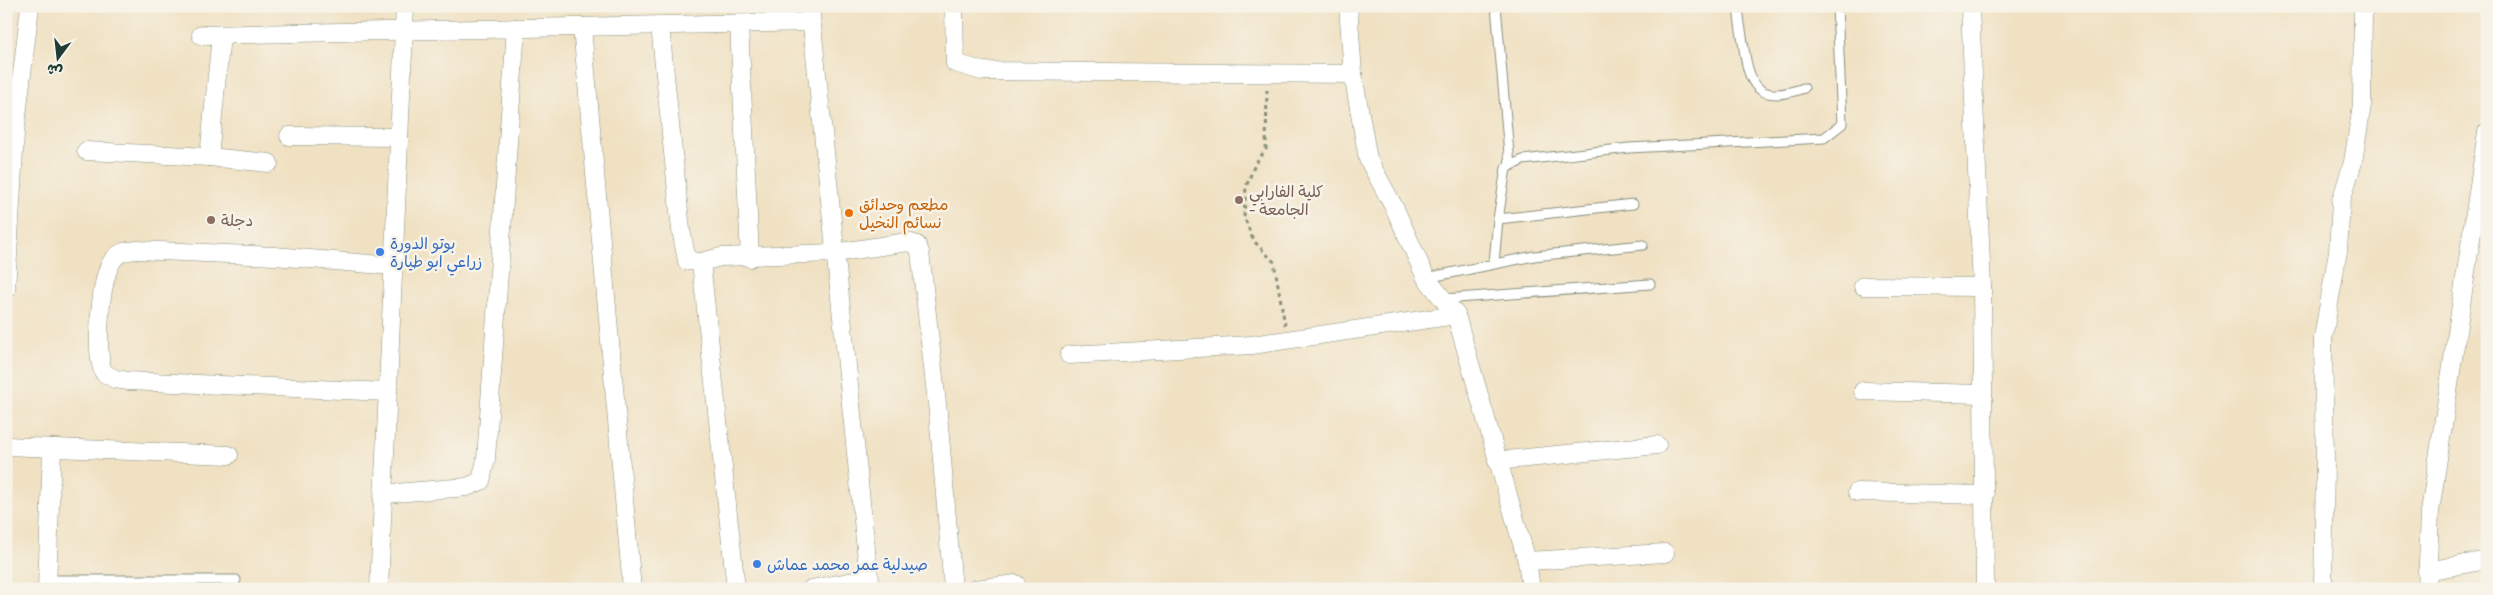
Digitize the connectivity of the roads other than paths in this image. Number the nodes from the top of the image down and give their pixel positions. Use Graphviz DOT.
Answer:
graph roads {
  1 [pos="30,6"];
  2 [pos="405,6"];
  3 [pos="954,6"];
  4 [pos="1348,6"];
  5 [pos="1496,6"];
  6 [pos="1738,6"];
  7 [pos="1837,6"];
  8 [pos="1970,6"];
  9 [pos="2363,6"];
  10 [pos="811,14"];
  11 [pos="739,24"];
  12 [pos="660,26"];
  13 [pos="582,27"];
  14 [pos="516,28"];
  15 [pos="404,30"];
  16 [pos="201,35"];
  17 [pos="222,35"];
  18 [pos="1354,74"];
  19 [pos="1804,88"];
  20 [pos="2487,132"];
  21 [pos="11,133"];
  22 [pos="289,136"];
  23 [pos="399,137"];
  24 [pos="86,151"];
  25 [pos="208,158"];
  26 [pos="270,163"];
  27 [pos="1510,165"];
  28 [pos="1634,204"];
  29 [pos="1498,219"];
  30 [pos="8,236"];
  31 [pos="1643,245"];
  32 [pos="834,253"];
  33 [pos="750,258"];
  34 [pos="701,262"];
  35 [pos="1494,263"];
  36 [pos="394,266"];
  37 [pos="1426,278"];
  38 [pos="1650,284"];
  39 [pos="1863,286"];
  40 [pos="1982,287"];
  41 [pos="6,290"];
  42 [pos="1444,299"];
  43 [pos="1456,315"];
  44 [pos="1069,355"];
  45 [pos="1863,391"];
  46 [pos="388,392"];
  47 [pos="1982,394"];
  48 [pos="1657,445"];
  49 [pos="6,446"];
  50 [pos="52,448"];
  51 [pos="229,455"];
  52 [pos="1497,461"];
  53 [pos="1857,492"];
  54 [pos="384,494"];
  55 [pos="1985,495"];
  56 [pos="1665,553"];
  57 [pos="2487,560"];
  58 [pos="1527,562"];
  59 [pos="2427,571"];
  60 [pos="236,580"];
  61 [pos="870,583"];
  62 [pos="47,584"];
  63 [pos="1016,584"];
  64 [pos="379,589"];
  65 [pos="632,589"];
  66 [pos="736,589"];
  67 [pos="811,589"];
  68 [pos="953,589"];
  69 [pos="975,589"];
  70 [pos="1531,589"];
  71 [pos="1985,589"];
  72 [pos="2323,589"];
  73 [pos="2427,589"];
  1 -- 21 [label="street"];
  2 -- 15 [label="street"];
  3 -- 18 [label="street"];
  4 -- 18 [label="street"];
  5 -- 27 [label="lane"];
  6 -- 19 [label="lane"];
  7 -- 27 [label="lane"];
  8 -- 40 [label="street"];
  9 -- 72 [label="street"];
  10 -- 11 [label="street"];
  10 -- 32 [label="street"];
  11 -- 12 [label="street"];
  11 -- 33 [label="street"];
  12 -- 13 [label="street"];
  12 -- 34 [label="street"];
  13 -- 14 [label="street"];
  13 -- 65 [label="street"];
  14 -- 15 [label="street"];
  14 -- 54 [label="street"];
  15 -- 17 [label="street"];
  15 -- 23 [label="street"];
  16 -- 17 [label="street"];
  17 -- 25 [label="street"];
  18 -- 37 [label="street"];
  20 -- 59 [label="street"];
  21 -- 30 [label="street"];
  22 -- 23 [label="street"];
  23 -- 36 [label="street"];
  24 -- 25 [label="street"];
  25 -- 26 [label="street"];
  27 -- 29 [label="lane"];
  28 -- 29 [label="lane"];
  29 -- 35 [label="lane"];
  30 -- 41 [label="street"];
  31 -- 35 [label="lane"];
  32 -- 33 [label="street"];
  32 -- 61 [label="street"];
  32 -- 68 [label="street"];
  33 -- 34 [label="street"];
  34 -- 66 [label="street"];
  35 -- 37 [label="lane"];
  36 -- 46 [label="street"];
  36 -- 46 [label="street"];
  37 -- 42 [label="street"];
  38 -- 42 [label="lane"];
  39 -- 40 [label="street"];
  40 -- 47 [label="street"];
  42 -- 43 [label="street"];
  43 -- 44 [label="street"];
  43 -- 52 [label="street"];
  45 -- 47 [label="street"];
  46 -- 54 [label="street"];
  47 -- 55 [label="street"];
  48 -- 52 [label="street"];
  49 -- 50 [label="street"];
  50 -- 51 [label="street"];
  50 -- 62 [label="street"];
  52 -- 58 [label="street"];
  53 -- 55 [label="street"];
  54 -- 64 [label="street"];
  55 -- 71 [label="street"];
  56 -- 58 [label="street"];
  57 -- 59 [label="street"];
  58 -- 70 [label="street"];
  59 -- 73 [label="street"];
  60 -- 62 [label="lane"];
  61 -- 67 [label="street"];
  63 -- 69 [label="street"];
}
